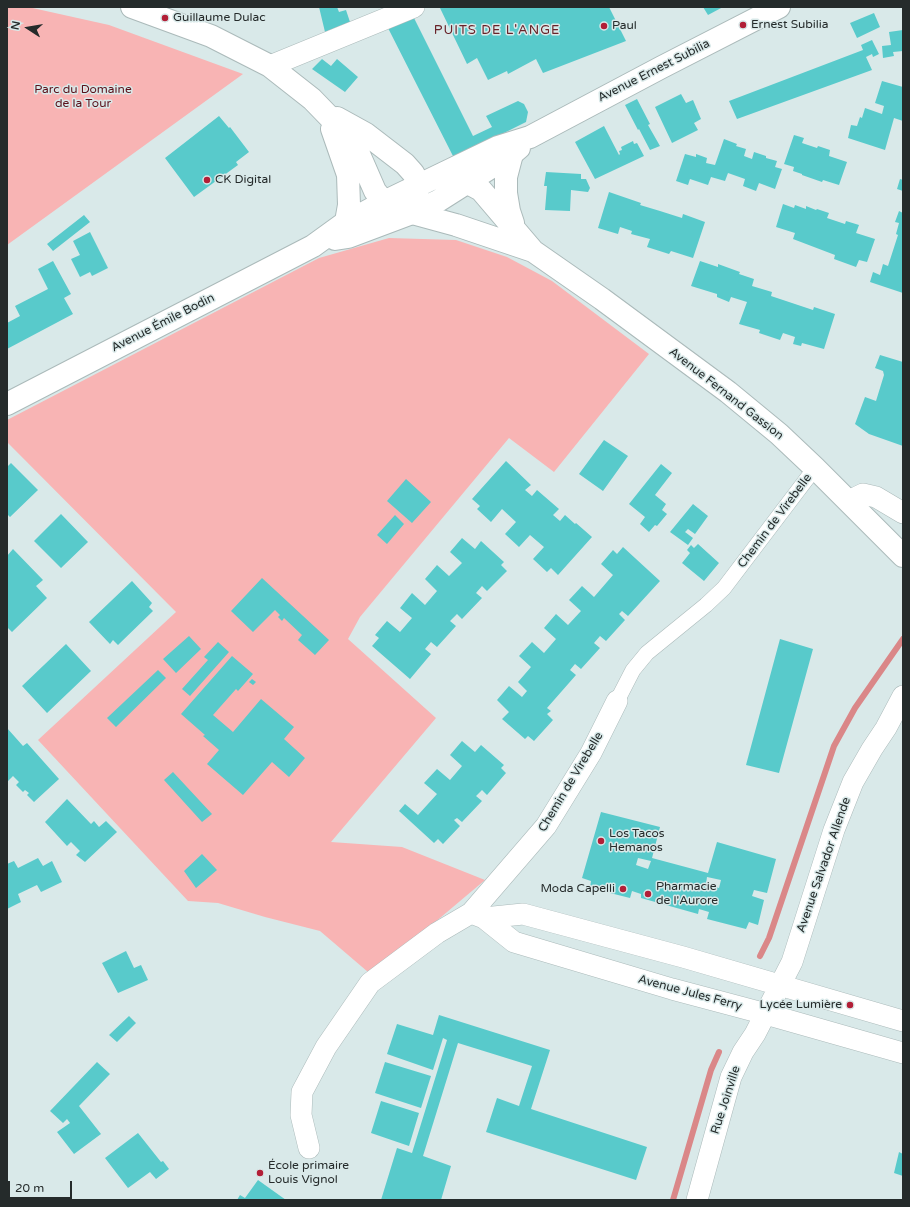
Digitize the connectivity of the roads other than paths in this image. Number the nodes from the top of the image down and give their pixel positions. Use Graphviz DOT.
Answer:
graph roads {
  1 [pos="132,7"];
  2 [pos="414,7"];
  3 [pos="779,7"];
  4 [pos="270,66"];
  5 [pos="326,113"];
  6 [pos="530,137"];
  7 [pos="512,154"];
  8 [pos="405,164"];
  9 [pos="441,174"];
  10 [pos="468,183"];
  11 [pos="418,186"];
  12 [pos="438,201"];
  13 [pos="384,202"];
  14 [pos="412,213"];
  15 [pos="346,222"];
  16 [pos="456,225"];
  17 [pos="515,228"];
  18 [pos="320,242"];
  19 [pos="534,251"];
  20 [pos="7,404"];
  21 [pos="815,468"];
  22 [pos="849,502"];
  23 [pos="903,513"];
  24 [pos="903,556"];
  25 [pos="903,696"];
  26 [pos="617,701"];
  27 [pos="903,708"];
  28 [pos="886,728"];
  29 [pos="477,916"];
  30 [pos="780,985"];
  31 [pos="766,1014"];
  32 [pos="903,1021"];
  33 [pos="903,1053"];
  34 [pos="309,1148"];
  35 [pos="697,1200"];
  1 -- 4 [label="main road"];
  2 -- 4 [label="street"];
  3 -- 6 [label="main road, Avenue Ernest Subilia"];
  4 -- 5 [label="main road"];
  5 -- 8 [label="main road"];
  5 -- 13 [label="main road"];
  5 -- 15 [label="main road"];
  6 -- 7 [label="main road, Avenue Ernest Subilia"];
  6 -- 9 [label="main road, Avenue Ernest Subilia"];
  7 -- 10 [label="main road, Avenue Ernest Subilia"];
  7 -- 17 [label="main road, Avenue Fernand Gassion"];
  8 -- 9 [label="main road, Avenue Fernand Gassion"];
  8 -- 11 [label="main road"];
  9 -- 10 [label="main road, Avenue Fernand Gassion"];
  9 -- 11 [label="main road, Avenue Émile Bodin"];
  9 -- 12 [label="main road"];
  10 -- 12 [label="main road, Avenue Émile Bodin"];
  10 -- 17 [label="main road, Avenue Fernand Gassion"];
  11 -- 13 [label="main road, Avenue Émile Bodin"];
  11 -- 14 [label="main road"];
  12 -- 14 [label="main road, Avenue Émile Bodin"];
  12 -- 16 [label="main road, Avenue Fernand Gassion"];
  13 -- 14 [label="main road, Avenue Fernand Gassion"];
  13 -- 15 [label="main road, Avenue Émile Bodin"];
  14 -- 16 [label="main road, Avenue Fernand Gassion"];
  14 -- 18 [label="main road, Avenue Émile Bodin"];
  15 -- 18 [label="main road, Avenue Émile Bodin"];
  16 -- 19 [label="main road, Avenue Fernand Gassion"];
  17 -- 19 [label="main road, Avenue Fernand Gassion"];
  18 -- 20 [label="main road, Avenue Émile Bodin"];
  19 -- 21 [label="main road, Avenue Fernand Gassion"];
  21 -- 22 [label="main road, Avenue Fernand Gassion"];
  21 -- 26 [label="street, Chemin de Virebelle"];
  22 -- 23 [label="street"];
  22 -- 24 [label="main road, Avenue Fernand Gassion"];
  25 -- 28 [label="street, Avenue Salvador Allende"];
  26 -- 29 [label="street, Chemin de Virebelle"];
  27 -- 28 [label="street, Avenue Salvador Allende"];
  28 -- 30 [label="street, Avenue Salvador Allende"];
  29 -- 30 [label="street"];
  29 -- 31 [label="street, Avenue Jules Ferry"];
  29 -- 34 [label="street, Chemin de Virebelle"];
  30 -- 31 [label="street, Rue Joinville"];
  30 -- 32 [label="street"];
  31 -- 33 [label="street, Avenue Jules Ferry"];
  31 -- 35 [label="street, Rue Joinville"];
}
